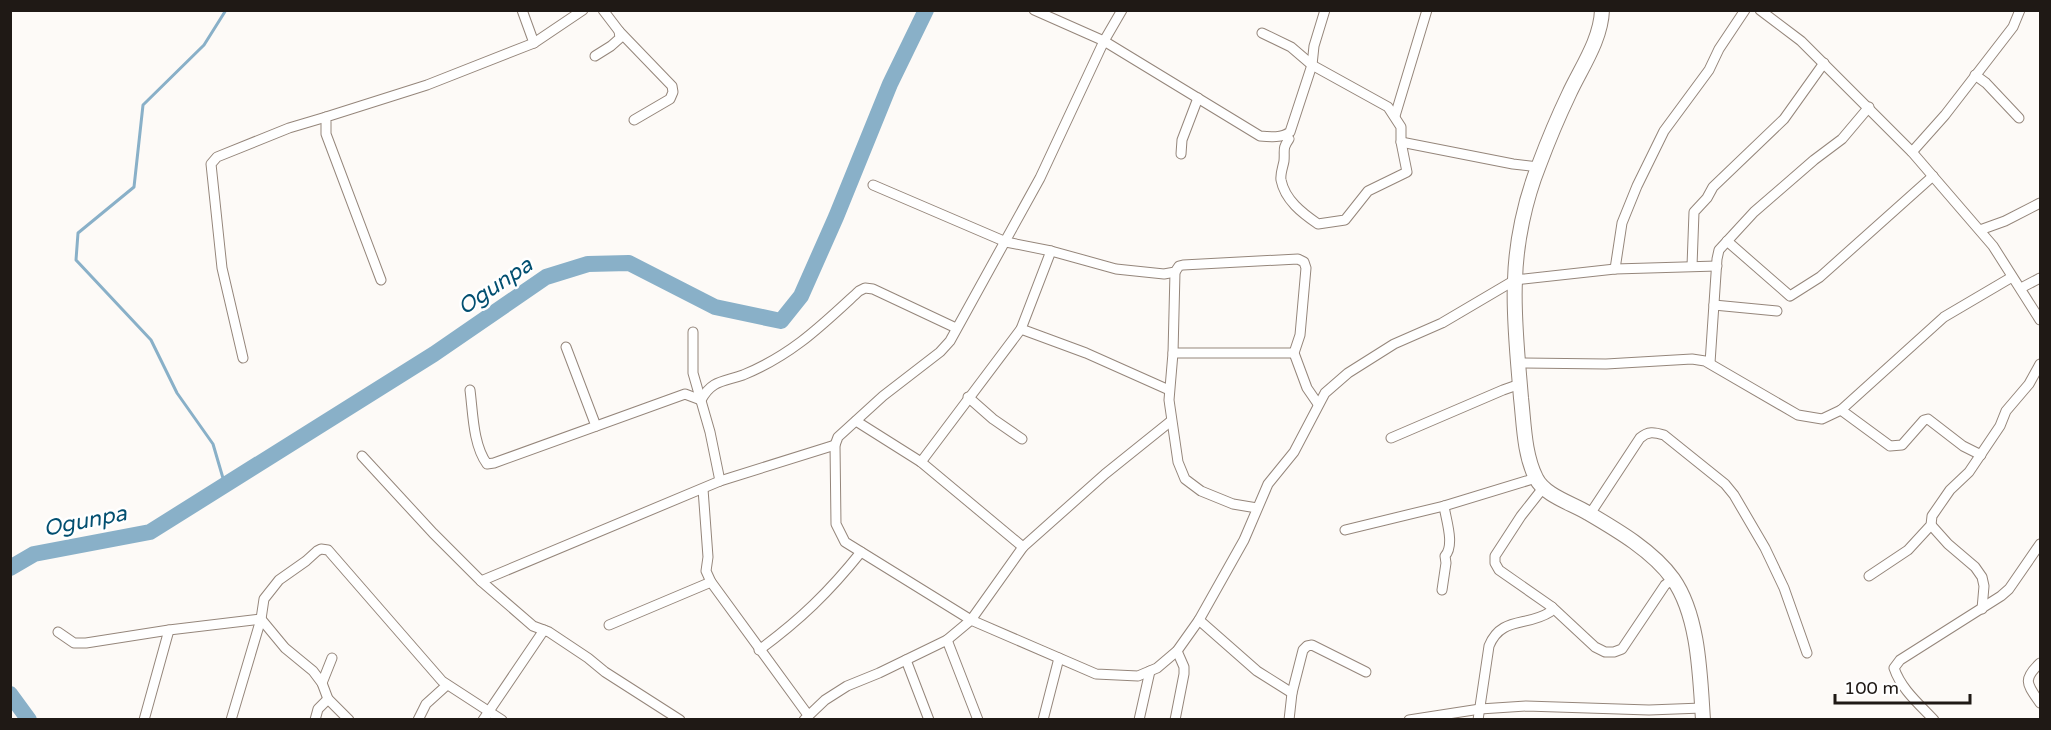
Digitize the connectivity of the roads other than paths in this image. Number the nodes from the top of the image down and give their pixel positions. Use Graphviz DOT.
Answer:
graph roads {
  1 [pos="522,10"];
  2 [pos="583,10"];
  3 [pos="603,10"];
  4 [pos="1034,10"];
  5 [pos="1122,10"];
  6 [pos="1325,10"];
  7 [pos="1427,10"];
  8 [pos="1602,10"];
  9 [pos="1745,10"];
  10 [pos="1761,10"];
  11 [pos="2020,10"];
  12 [pos="619,31"];
  13 [pos="1262,33"];
  14 [pos="1104,41"];
  15 [pos="534,43"];
  16 [pos="595,56"];
  17 [pos="1824,63"];
  18 [pos="1312,65"];
  19 [pos="1976,75"];
  20 [pos="1198,98"];
  21 [pos="1869,107"];
  22 [pos="1395,116"];
  23 [pos="326,117"];
  24 [pos="2019,118"];
  25 [pos="633,120"];
  26 [pos="1285,136"];
  27 [pos="1401,142"];
  28 [pos="1912,152"];
  29 [pos="1181,154"];
  30 [pos="1538,167"];
  31 [pos="1933,176"];
  32 [pos="873,185"];
  33 [pos="2039,207"];
  34 [pos="1980,230"];
  35 [pos="1727,241"];
  36 [pos="1006,242"];
  37 [pos="1052,251"];
  38 [pos="1692,266"];
  39 [pos="1717,266"];
  40 [pos="1615,269"];
  41 [pos="1175,272"];
  42 [pos="2012,277"];
  43 [pos="2040,278"];
  44 [pos="381,280"];
  45 [pos="1515,280"];
  46 [pos="2021,288"];
  47 [pos="1714,305"];
  48 [pos="1777,311"];
  49 [pos="2040,320"];
  50 [pos="956,328"];
  51 [pos="1021,329"];
  52 [pos="693,332"];
  53 [pos="566,347"];
  54 [pos="1173,353"];
  55 [pos="1294,353"];
  56 [pos="243,358"];
  57 [pos="1518,363"];
  58 [pos="1710,363"];
  59 [pos="2040,364"];
  60 [pos="1520,384"];
  61 [pos="470,390"];
  62 [pos="1169,390"];
  63 [pos="968,397"];
  64 [pos="701,400"];
  65 [pos="1318,404"];
  66 [pos="1841,410"];
  67 [pos="856,421"];
  68 [pos="1171,421"];
  69 [pos="596,426"];
  70 [pos="1390,438"];
  71 [pos="1022,439"];
  72 [pos="835,445"];
  73 [pos="1981,455"];
  74 [pos="362,456"];
  75 [pos="921,462"];
  76 [pos="720,481"];
  77 [pos="1540,483"];
  78 [pos="704,489"];
  79 [pos="1444,506"];
  80 [pos="1257,508"];
  81 [pos="1590,514"];
  82 [pos="1931,525"];
  83 [pos="1345,530"];
  84 [pos="2040,544"];
  85 [pos="1023,547"];
  86 [pos="861,552"];
  87 [pos="1869,576"];
  88 [pos="1673,579"];
  89 [pos="481,581"];
  90 [pos="711,582"];
  91 [pos="1984,586"];
  92 [pos="1442,590"];
  93 [pos="1999,597"];
  94 [pos="1552,606"];
  95 [pos="1982,609"];
  96 [pos="261,619"];
  97 [pos="971,620"];
  98 [pos="1199,620"];
  99 [pos="609,625"];
  100 [pos="169,630"];
  101 [pos="544,630"];
  102 [pos="58,632"];
  103 [pos="947,640"];
  104 [pos="759,650"];
  105 [pos="1177,651"];
  106 [pos="1807,653"];
  107 [pos="332,658"];
  108 [pos="1059,658"];
  109 [pos="906,660"];
  110 [pos="2040,663"];
  111 [pos="1150,671"];
  112 [pos="1366,672"];
  113 [pos="322,682"];
  114 [pos="447,685"];
  115 [pos="1292,693"];
  116 [pos="328,699"];
  117 [pos="2040,703"];
  118 [pos="1480,709"];
  119 [pos="1611,709"];
  120 [pos="1703,714"];
  121 [pos="486,716"];
  122 [pos="806,717"];
  123 [pos="1176,719"];
  124 [pos="144,720"];
  125 [pos="231,720"];
  126 [pos="315,720"];
  127 [pos="349,720"];
  128 [pos="418,720"];
  129 [pos="502,720"];
  130 [pos="680,720"];
  131 [pos="929,720"];
  132 [pos="978,720"];
  133 [pos="1043,720"];
  134 [pos="1138,720"];
  135 [pos="1289,720"];
  136 [pos="1409,720"];
  137 [pos="1478,720"];
  138 [pos="1611,720"];
  139 [pos="1934,720"];
  1 -- 15 [label="street"];
  2 -- 15 [label="street"];
  3 -- 12 [label="street"];
  4 -- 14 [label="street"];
  5 -- 14 [label="street"];
  6 -- 18 [label="street"];
  7 -- 22 [label="street"];
  8 -- 30 [label="street"];
  9 -- 40 [label="street"];
  10 -- 17 [label="street"];
  11 -- 19 [label="street"];
  12 -- 16 [label="street"];
  12 -- 25 [label="street"];
  13 -- 18 [label="street"];
  14 -- 20 [label="street"];
  14 -- 36 [label="street"];
  15 -- 23 [label="street"];
  17 -- 21 [label="street"];
  17 -- 38 [label="street"];
  18 -- 22 [label="street"];
  18 -- 26 [label="street"];
  19 -- 24 [label="street"];
  19 -- 28 [label="street"];
  20 -- 26 [label="street"];
  20 -- 29 [label="street"];
  21 -- 28 [label="street"];
  21 -- 35 [label="street"];
  22 -- 27 [label="street"];
  23 -- 44 [label="street"];
  23 -- 56 [label="street"];
  26 -- 27 [label="street"];
  27 -- 30 [label="street"];
  28 -- 31 [label="street"];
  30 -- 45 [label="street"];
  31 -- 34 [label="street"];
  31 -- 35 [label="street"];
  32 -- 36 [label="street"];
  33 -- 34 [label="street"];
  34 -- 42 [label="street"];
  35 -- 39 [label="street"];
  36 -- 37 [label="street"];
  36 -- 50 [label="street"];
  37 -- 41 [label="street"];
  37 -- 51 [label="street"];
  38 -- 39 [label="street"];
  38 -- 40 [label="street"];
  39 -- 47 [label="street"];
  40 -- 45 [label="street"];
  41 -- 54 [label="street"];
  41 -- 55 [label="street"];
  42 -- 46 [label="street"];
  42 -- 66 [label="street"];
  43 -- 46 [label="street"];
  45 -- 57 [label="street"];
  45 -- 65 [label="street"];
  46 -- 49 [label="street"];
  47 -- 48 [label="street"];
  47 -- 58 [label="street"];
  50 -- 64 [label="street"];
  50 -- 67 [label="street"];
  51 -- 62 [label="street"];
  51 -- 63 [label="street"];
  52 -- 64 [label="street"];
  53 -- 69 [label="street"];
  54 -- 55 [label="street"];
  54 -- 62 [label="street"];
  55 -- 65 [label="street"];
  57 -- 58 [label="street"];
  57 -- 60 [label="street"];
  58 -- 66 [label="street"];
  59 -- 73 [label="street"];
  60 -- 70 [label="street"];
  60 -- 77 [label="street"];
  61 -- 69 [label="street"];
  62 -- 68 [label="street"];
  63 -- 71 [label="street"];
  63 -- 75 [label="street"];
  64 -- 69 [label="street"];
  64 -- 76 [label="street"];
  65 -- 80 [label="street"];
  66 -- 73 [label="street"];
  67 -- 72 [label="street"];
  67 -- 75 [label="street"];
  68 -- 80 [label="street"];
  68 -- 85 [label="street"];
  72 -- 76 [label="street"];
  72 -- 86 [label="street"];
  73 -- 82 [label="street"];
  74 -- 89 [label="street"];
  75 -- 85 [label="street"];
  76 -- 78 [label="street"];
  77 -- 79 [label="street"];
  77 -- 81 [label="street"];
  77 -- 94 [label="street"];
  78 -- 89 [label="street"];
  78 -- 90 [label="street"];
  79 -- 83 [label="street"];
  79 -- 92 [label="street"];
  80 -- 98 [label="street"];
  81 -- 88 [label="street"];
  81 -- 106 [label="street"];
  82 -- 87 [label="street"];
  82 -- 91 [label="street"];
  84 -- 93 [label="street"];
  85 -- 97 [label="street"];
  86 -- 97 [label="street"];
  86 -- 104 [label="street"];
  88 -- 94 [label="street"];
  88 -- 120 [label="street"];
  89 -- 101 [label="street"];
  90 -- 99 [label="street"];
  90 -- 104 [label="street"];
  91 -- 93 [label="street"];
  91 -- 95 [label="street"];
  93 -- 95 [label="street"];
  94 -- 118 [label="street"];
  95 -- 139 [label="street"];
  96 -- 100 [label="street"];
  96 -- 113 [label="street"];
  96 -- 114 [label="street"];
  96 -- 125 [label="street"];
  97 -- 103 [label="street"];
  97 -- 108 [label="street"];
  98 -- 105 [label="street"];
  98 -- 115 [label="street"];
  100 -- 102 [label="street"];
  100 -- 124 [label="street"];
  101 -- 121 [label="street"];
  101 -- 130 [label="street"];
  103 -- 109 [label="street"];
  103 -- 132 [label="street"];
  104 -- 122 [label="street"];
  105 -- 111 [label="street"];
  105 -- 123 [label="street"];
  107 -- 113 [label="street"];
  108 -- 111 [label="street"];
  108 -- 133 [label="street"];
  109 -- 122 [label="street"];
  109 -- 131 [label="street"];
  110 -- 117 [label="street"];
  111 -- 134 [label="street"];
  112 -- 115 [label="street"];
  113 -- 116 [label="street"];
  114 -- 121 [label="street"];
  114 -- 128 [label="street"];
  115 -- 135 [label="street"];
  116 -- 126 [label="street"];
  116 -- 127 [label="street"];
  118 -- 119 [label="street"];
  118 -- 136 [label="street"];
  118 -- 137 [label="street"];
  119 -- 120 [label="street"];
  119 -- 138 [label="street"];
  121 -- 129 [label="street"];
}
